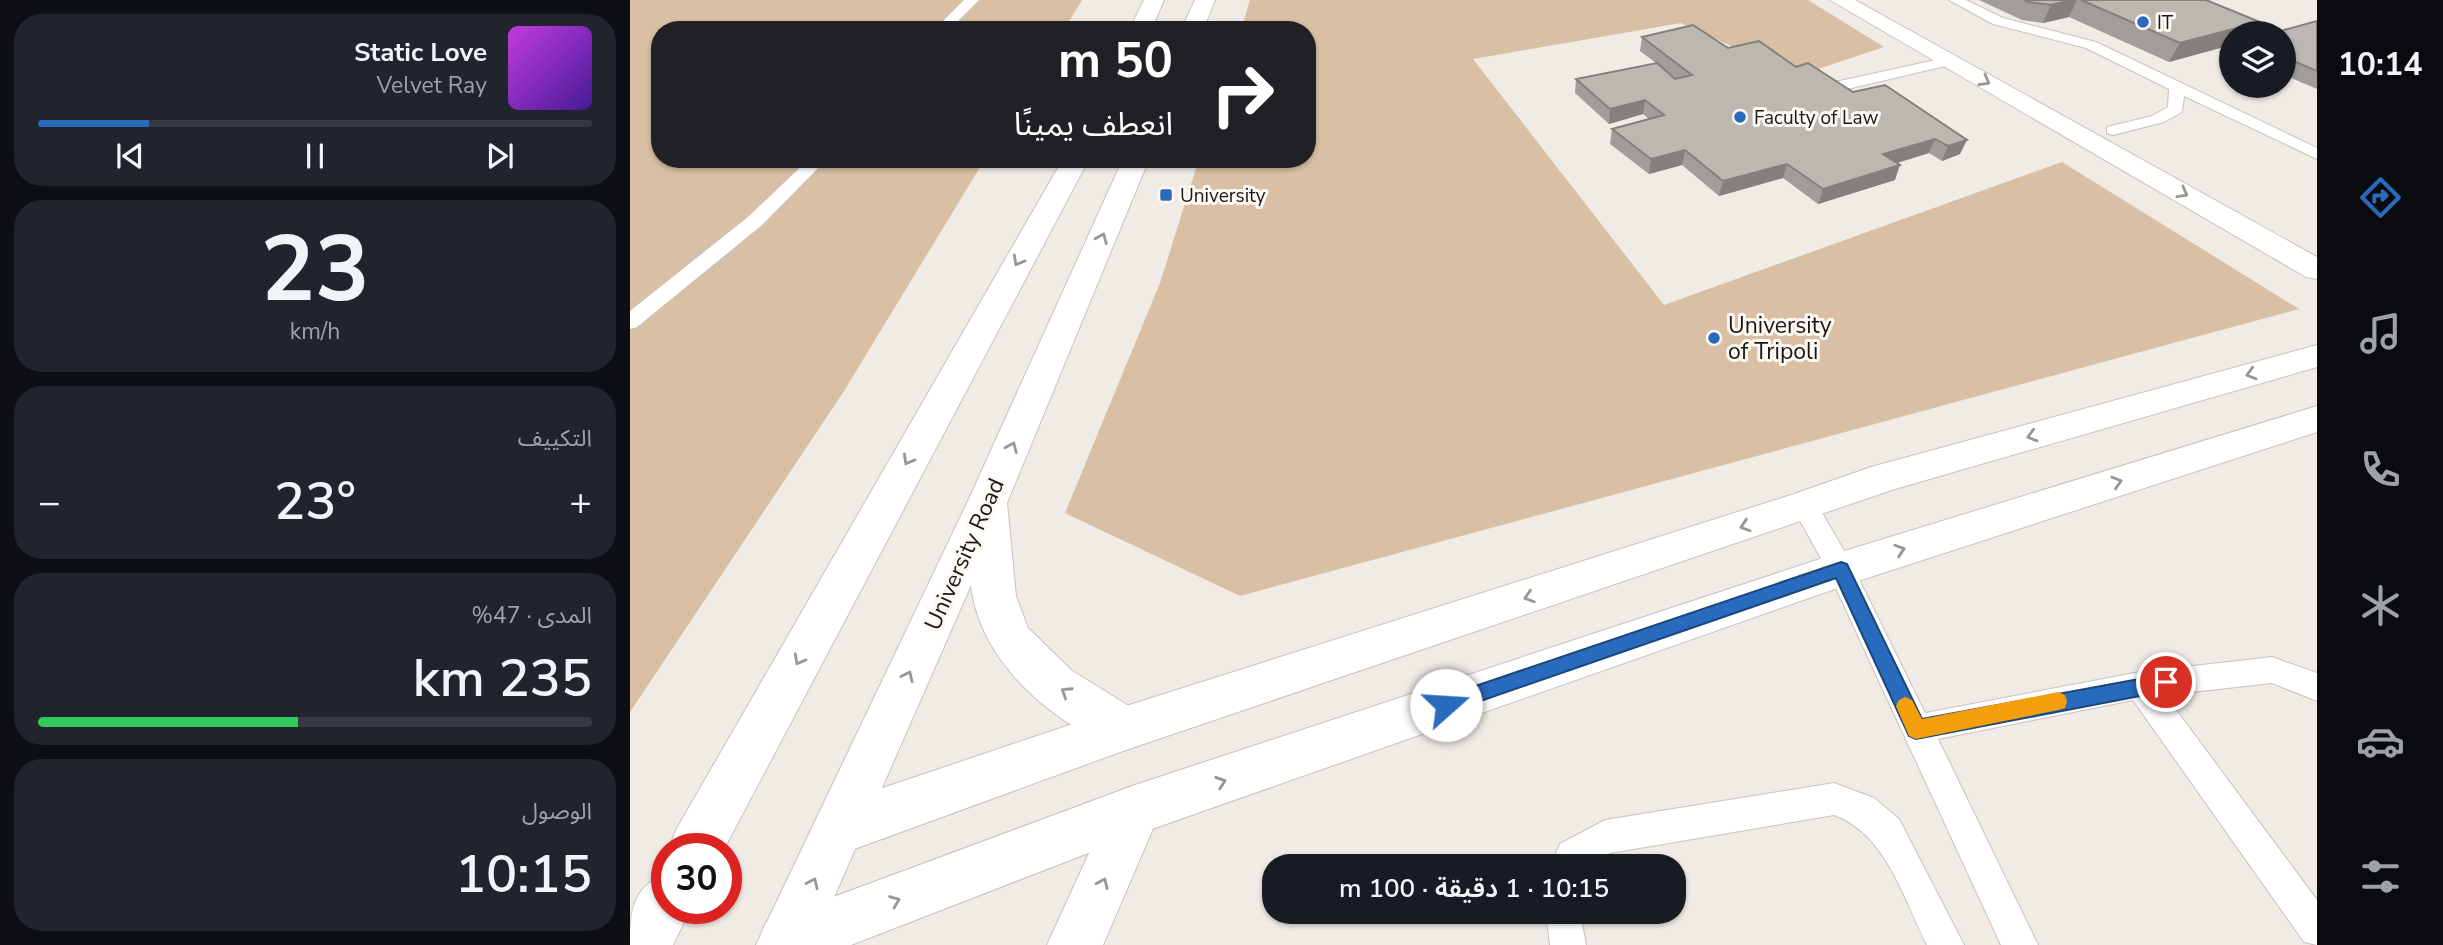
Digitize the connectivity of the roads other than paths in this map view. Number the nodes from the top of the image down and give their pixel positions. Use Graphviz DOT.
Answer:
graph roads {
  1 [pos="972,0"];
  2 [pos="1154,0"];
  3 [pos="1205,0"];
  4 [pos="1840,0"];
  5 [pos="1874,0"];
  6 [pos="1956,0"];
  7 [pos="950,21"];
  8 [pos="1144,21"];
  9 [pos="1196,21"];
  10 [pos="1950,61"];
  11 [pos="2177,87"];
  12 [pos="1826,89"];
  13 [pos="2113,130"];
  14 [pos="2317,154"];
  15 [pos="810,168"];
  16 [pos="1071,168"];
  17 [pos="1132,168"];
  18 [pos="2317,243"];
  19 [pos="2317,270"];
  20 [pos="630,322"];
  21 [pos="2317,356"];
  22 [pos="2317,419"];
  23 [pos="988,500"];
  24 [pos="1805,506"];
  25 [pos="1841,569"];
  26 [pos="2140,685"];
  27 [pos="2317,688"];
  28 [pos="1123,729"];
  29 [pos="1916,729"];
  30 [pos="1135,810"];
  31 [pos="838,829"];
  32 [pos="704,833"];
  33 [pos="1575,854"];
  34 [pos="654,924"];
  35 [pos="1565,924"];
  36 [pos="2317,929"];
  37 [pos="785,944"];
  38 [pos="642,945"];
  39 [pos="1074,945"];
  40 [pos="1568,945"];
  41 [pos="1946,945"];
  42 [pos="2020,945"];
  1 -- 7 [label="lane"];
  2 -- 8 [label="main road"];
  3 -- 9 [label="main road"];
  4 -- 10 [label="main road"];
  5 -- 13 [label="main road"];
  6 -- 11 [label="lane"];
  10 -- 12 [label="lane"];
  10 -- 19 [label="main road, one-way"];
  11 -- 13 [label="lane"];
  11 -- 14 [label="lane"];
  13 -- 18 [label="main road"];
  15 -- 20 [label="lane"];
  16 -- 32 [label="main road, one-way"];
  23 -- 17 [label="main road, University Road, one-way"];
  21 -- 24 [label="main road, one-way"];
  25 -- 22 [label="main road, one-way"];
  28 -- 23 [label="main road, one-way"];
  31 -- 23 [label="main road, University Road, one-way"];
  24 -- 25 [label="lane"];
  24 -- 28 [label="main road, one-way"];
  25 -- 29 [label="lane"];
  30 -- 25 [label="main road, one-way"];
  26 -- 27 [label="lane"];
  26 -- 29 [label="lane"];
  26 -- 36 [label="lane"];
  28 -- 31 [label="main road"];
  29 -- 42 [label="lane"];
  37 -- 30 [label="main road, one-way"];
  39 -- 30 [label="main road, one-way"];
  37 -- 31 [label="main road, University Road, one-way"];
  33 -- 41 [label="lane"];
  34 -- 38 [label="main road"];
  35 -- 40 [label="lane"];
}
